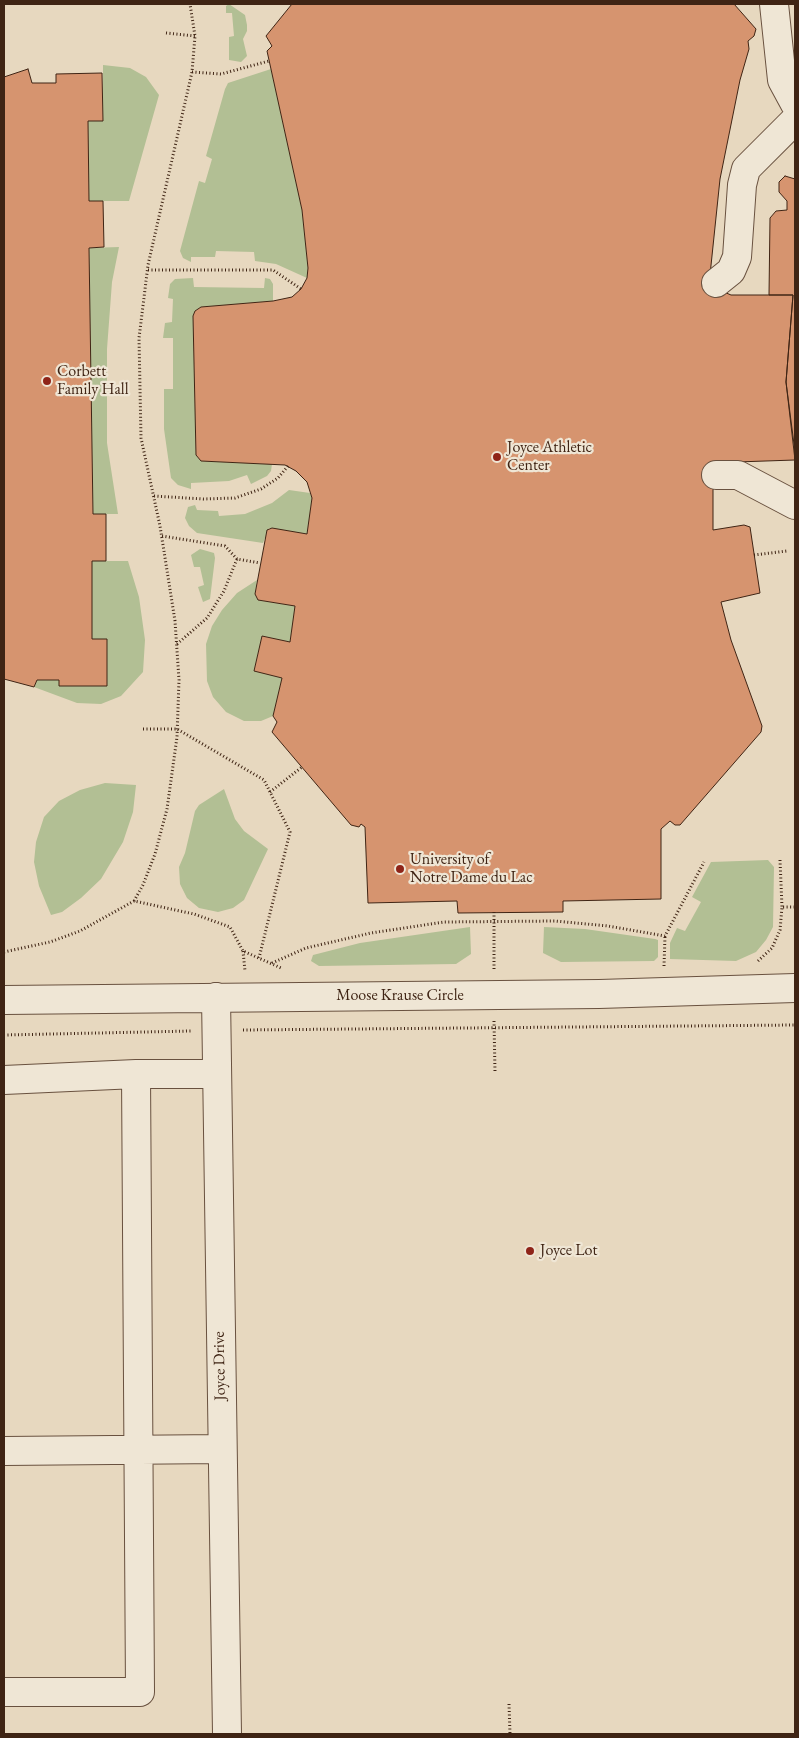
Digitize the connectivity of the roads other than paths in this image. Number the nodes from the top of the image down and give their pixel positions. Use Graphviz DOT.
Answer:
graph roads {
  1 [pos="774,4"];
  2 [pos="795,104"];
  3 [pos="795,120"];
  4 [pos="716,283"];
  5 [pos="716,475"];
  6 [pos="795,505"];
  7 [pos="795,988"];
  8 [pos="216,997"];
  9 [pos="4,1000"];
  10 [pos="136,1074"];
  11 [pos="217,1074"];
  12 [pos="4,1080"];
  13 [pos="221,1449"];
  14 [pos="139,1450"];
  15 [pos="4,1451"];
  16 [pos="4,1692"];
  17 [pos="227,1734"];
  1 -- 2 [label="street"];
  3 -- 4 [label="street"];
  5 -- 6 [label="street"];
  7 -- 8 [label="street, Moose Krause Circle"];
  8 -- 9 [label="street, Moose Krause Circle"];
  8 -- 11 [label="street, Joyce Drive"];
  10 -- 11 [label="street"];
  10 -- 12 [label="street"];
  10 -- 14 [label="street"];
  11 -- 13 [label="street, Joyce Drive"];
  13 -- 14 [label="street"];
  13 -- 17 [label="street, Joyce Drive"];
  14 -- 15 [label="street"];
  14 -- 16 [label="street"];
}
